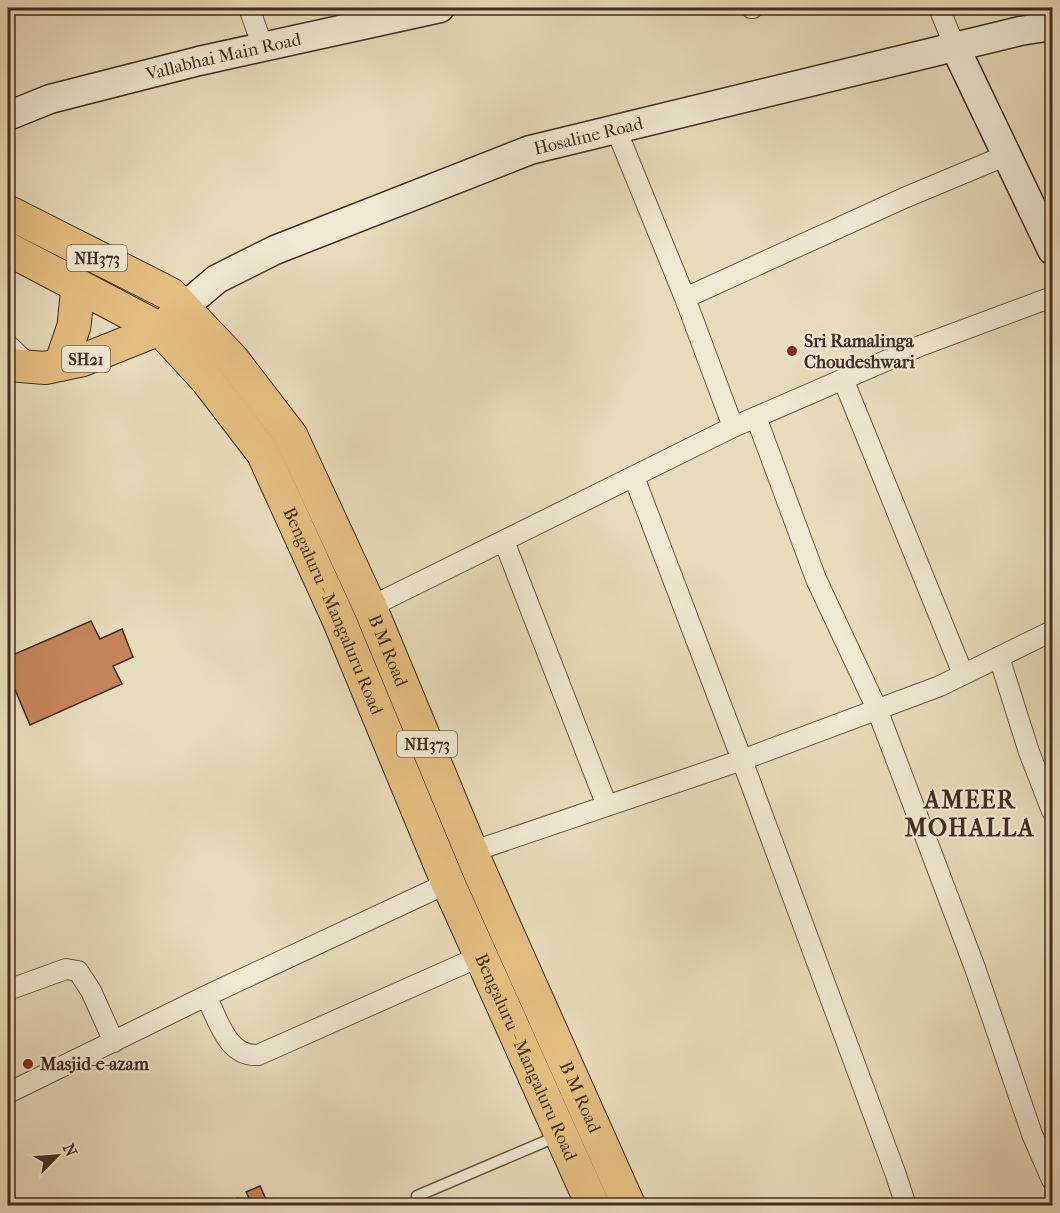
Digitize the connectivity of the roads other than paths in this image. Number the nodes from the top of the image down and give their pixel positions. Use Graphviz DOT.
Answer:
graph roads {
  1 [pos="249,8"];
  2 [pos="440,8"];
  3 [pos="939,8"];
  4 [pos="1053,26"];
  5 [pos="263,47"];
  6 [pos="955,47"];
  7 [pos="8,116"];
  8 [pos="616,129"];
  9 [pos="1007,155"];
  10 [pos="8,212"];
  11 [pos="8,249"];
  12 [pos="1053,250"];
  13 [pos="78,286"];
  14 [pos="1053,297"];
  15 [pos="685,298"];
  16 [pos="184,307"];
  17 [pos="160,329"];
  18 [pos="26,360"];
  19 [pos="843,379"];
  20 [pos="756,417"];
  21 [pos="733,428"];
  22 [pos="634,477"];
  23 [pos="504,541"];
  24 [pos="370,607"];
  25 [pos="339,620"];
  26 [pos="1053,632"];
  27 [pos="999,657"];
  28 [pos="963,674"];
  29 [pos="877,709"];
  30 [pos="742,760"];
  31 [pos="606,806"];
  32 [pos="1053,811"];
  33 [pos="471,852"];
  34 [pos="448,883"];
  35 [pos="481,956"];
  36 [pos="8,990"];
  37 [pos="206,996"];
  38 [pos="114,1042"];
  39 [pos="8,1093"];
  40 [pos="561,1135"];
  41 [pos="1053,1180"];
  42 [pos="417,1196"];
  43 [pos="593,1206"];
  44 [pos="629,1206"];
  45 [pos="906,1206"];
  1 -- 5 [label="street"];
  2 -- 5 [label="street, Vallabhai Main Road"];
  3 -- 6 [label="street"];
  4 -- 6 [label="street, Hosaline Road"];
  5 -- 7 [label="street, Vallabhai Main Road"];
  6 -- 8 [label="street, Hosaline Road"];
  6 -- 9 [label="street"];
  8 -- 15 [label="street"];
  8 -- 16 [label="street, Hosaline Road"];
  9 -- 12 [label="street"];
  9 -- 15 [label="street"];
  10 -- 16 [label="highway, B M Road / NH373"];
  11 -- 13 [label="highway, Bengaluru - Mangaluru Road / NH373"];
  13 -- 17 [label="highway, Bengaluru - Mangaluru Road / NH373"];
  13 -- 18 [label="highway"];
  14 -- 19 [label="street"];
  15 -- 21 [label="street"];
  16 -- 17 [label="main road, Hosaline Road / SH21"];
  16 -- 24 [label="highway, B M Road / NH373"];
  17 -- 18 [label="main road, SH21"];
  17 -- 25 [label="highway, Bengaluru - Mangaluru Road / NH373"];
  19 -- 20 [label="street"];
  19 -- 28 [label="street"];
  20 -- 21 [label="street"];
  20 -- 29 [label="street"];
  21 -- 22 [label="street"];
  22 -- 23 [label="street"];
  22 -- 30 [label="street"];
  23 -- 24 [label="street"];
  23 -- 31 [label="street"];
  24 -- 25 [label="highway"];
  24 -- 33 [label="highway, B M Road / NH373"];
  25 -- 34 [label="highway, Bengaluru - Mangaluru Road / NH373"];
  26 -- 27 [label="street"];
  27 -- 28 [label="street"];
  27 -- 32 [label="street"];
  28 -- 29 [label="street"];
  29 -- 30 [label="street"];
  29 -- 41 [label="street"];
  30 -- 31 [label="street"];
  30 -- 45 [label="street"];
  31 -- 33 [label="street"];
  33 -- 44 [label="highway, B M Road / NH373"];
  34 -- 35 [label="highway, Bengaluru - Mangaluru Road / NH373"];
  34 -- 37 [label="street"];
  35 -- 37 [label="street"];
  35 -- 40 [label="highway, Bengaluru - Mangaluru Road / NH373"];
  36 -- 38 [label="street"];
  37 -- 38 [label="street"];
  38 -- 39 [label="street"];
  40 -- 42 [label="lane"];
  40 -- 43 [label="highway, Bengaluru - Mangaluru Road / NH373"];
}
